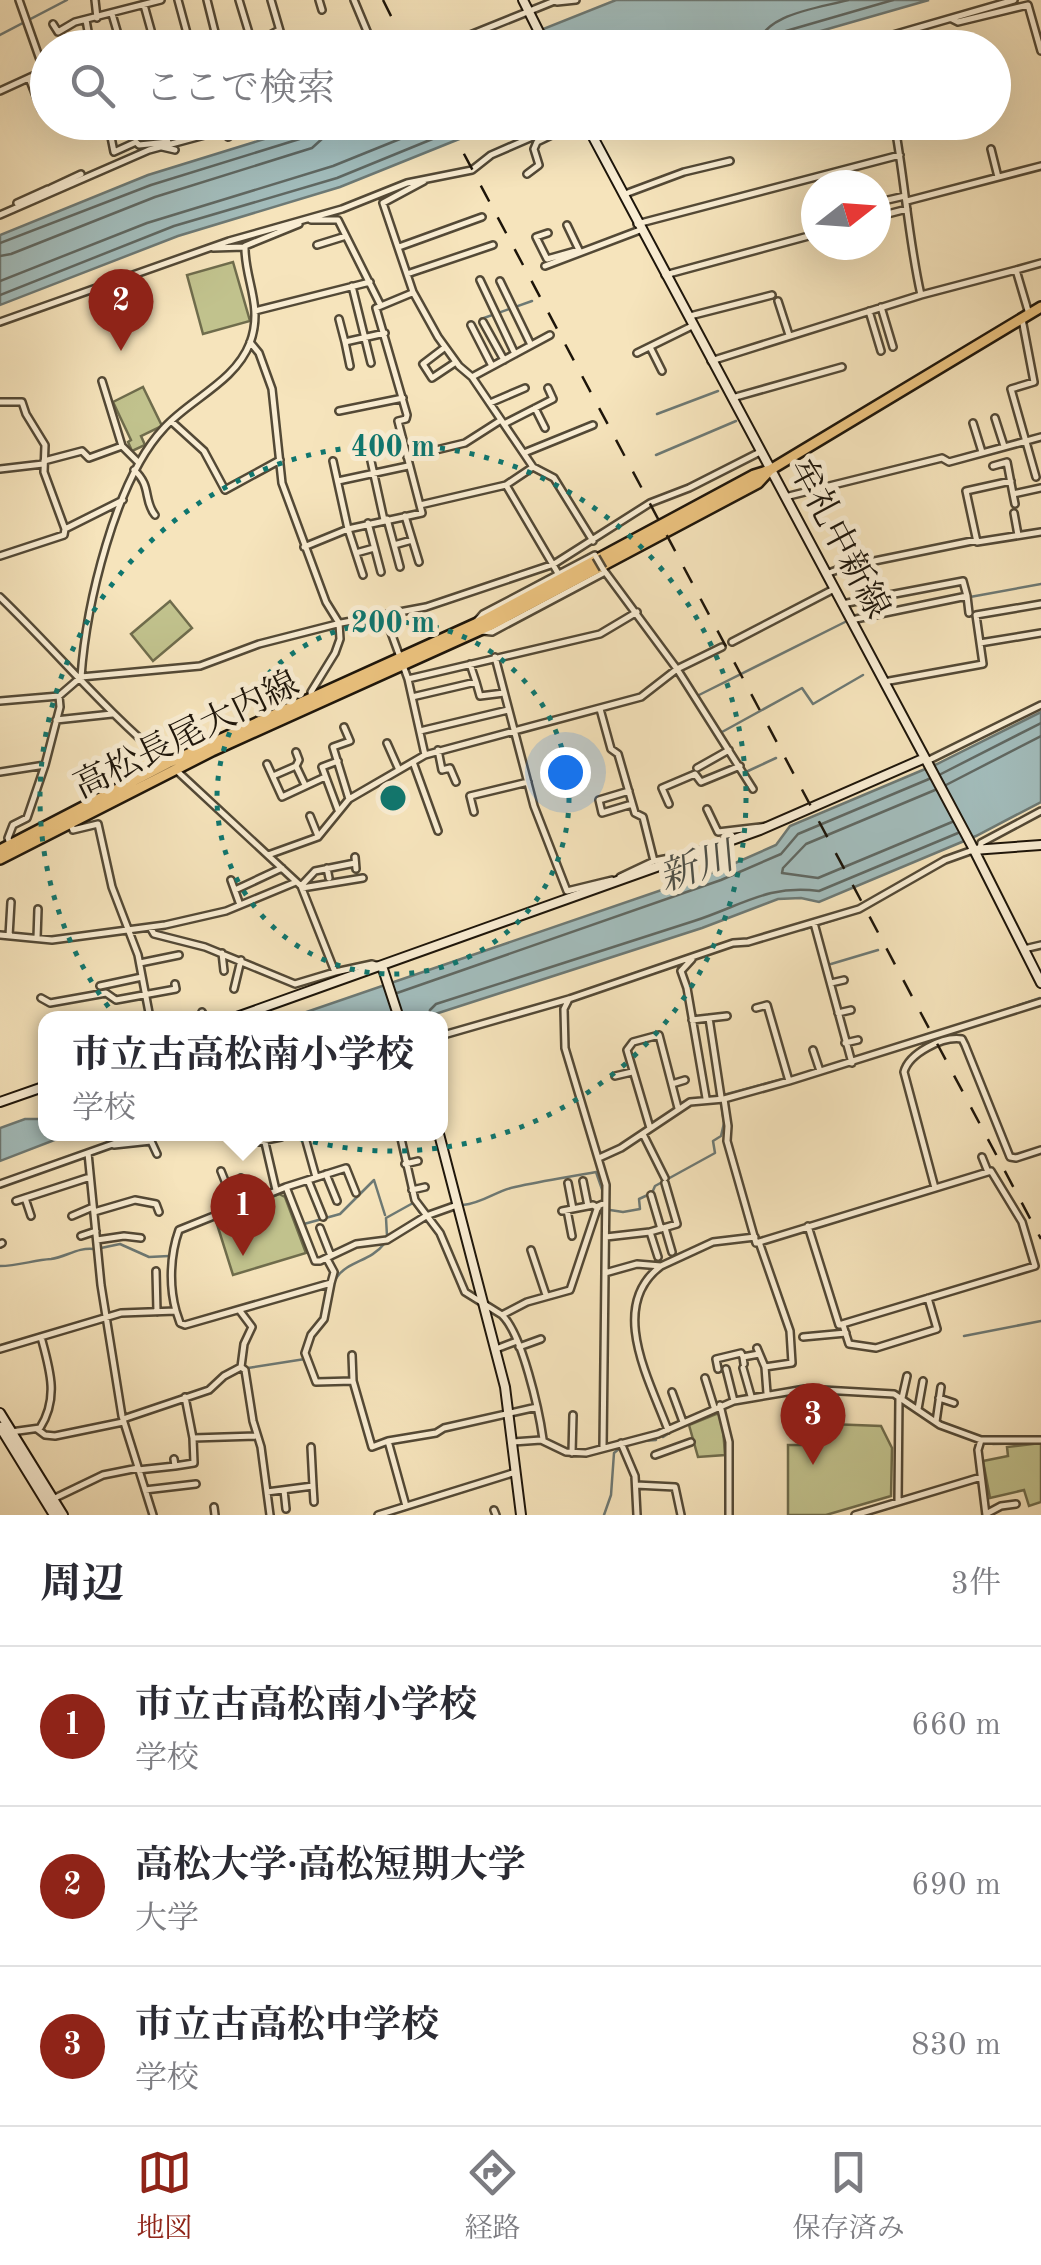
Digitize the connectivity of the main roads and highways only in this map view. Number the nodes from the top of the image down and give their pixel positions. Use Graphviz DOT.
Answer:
graph roads {
  1 [pos="1041,307"];
  2 [pos="400,663"];
  3 [pos="172,766"];
  4 [pos="5,848"];
  5 [pos="0,859"];
  1 -- 2 [label="main road, 高松長尾大内線"];
  2 -- 3 [label="main road, 高松長尾大内線"];
  2 -- 3 [label="main road, 高松長尾大内線"];
  3 -- 4 [label="main road, 高松長尾大内線"];
  3 -- 5 [label="main road, 高松長尾大内線"];
}
